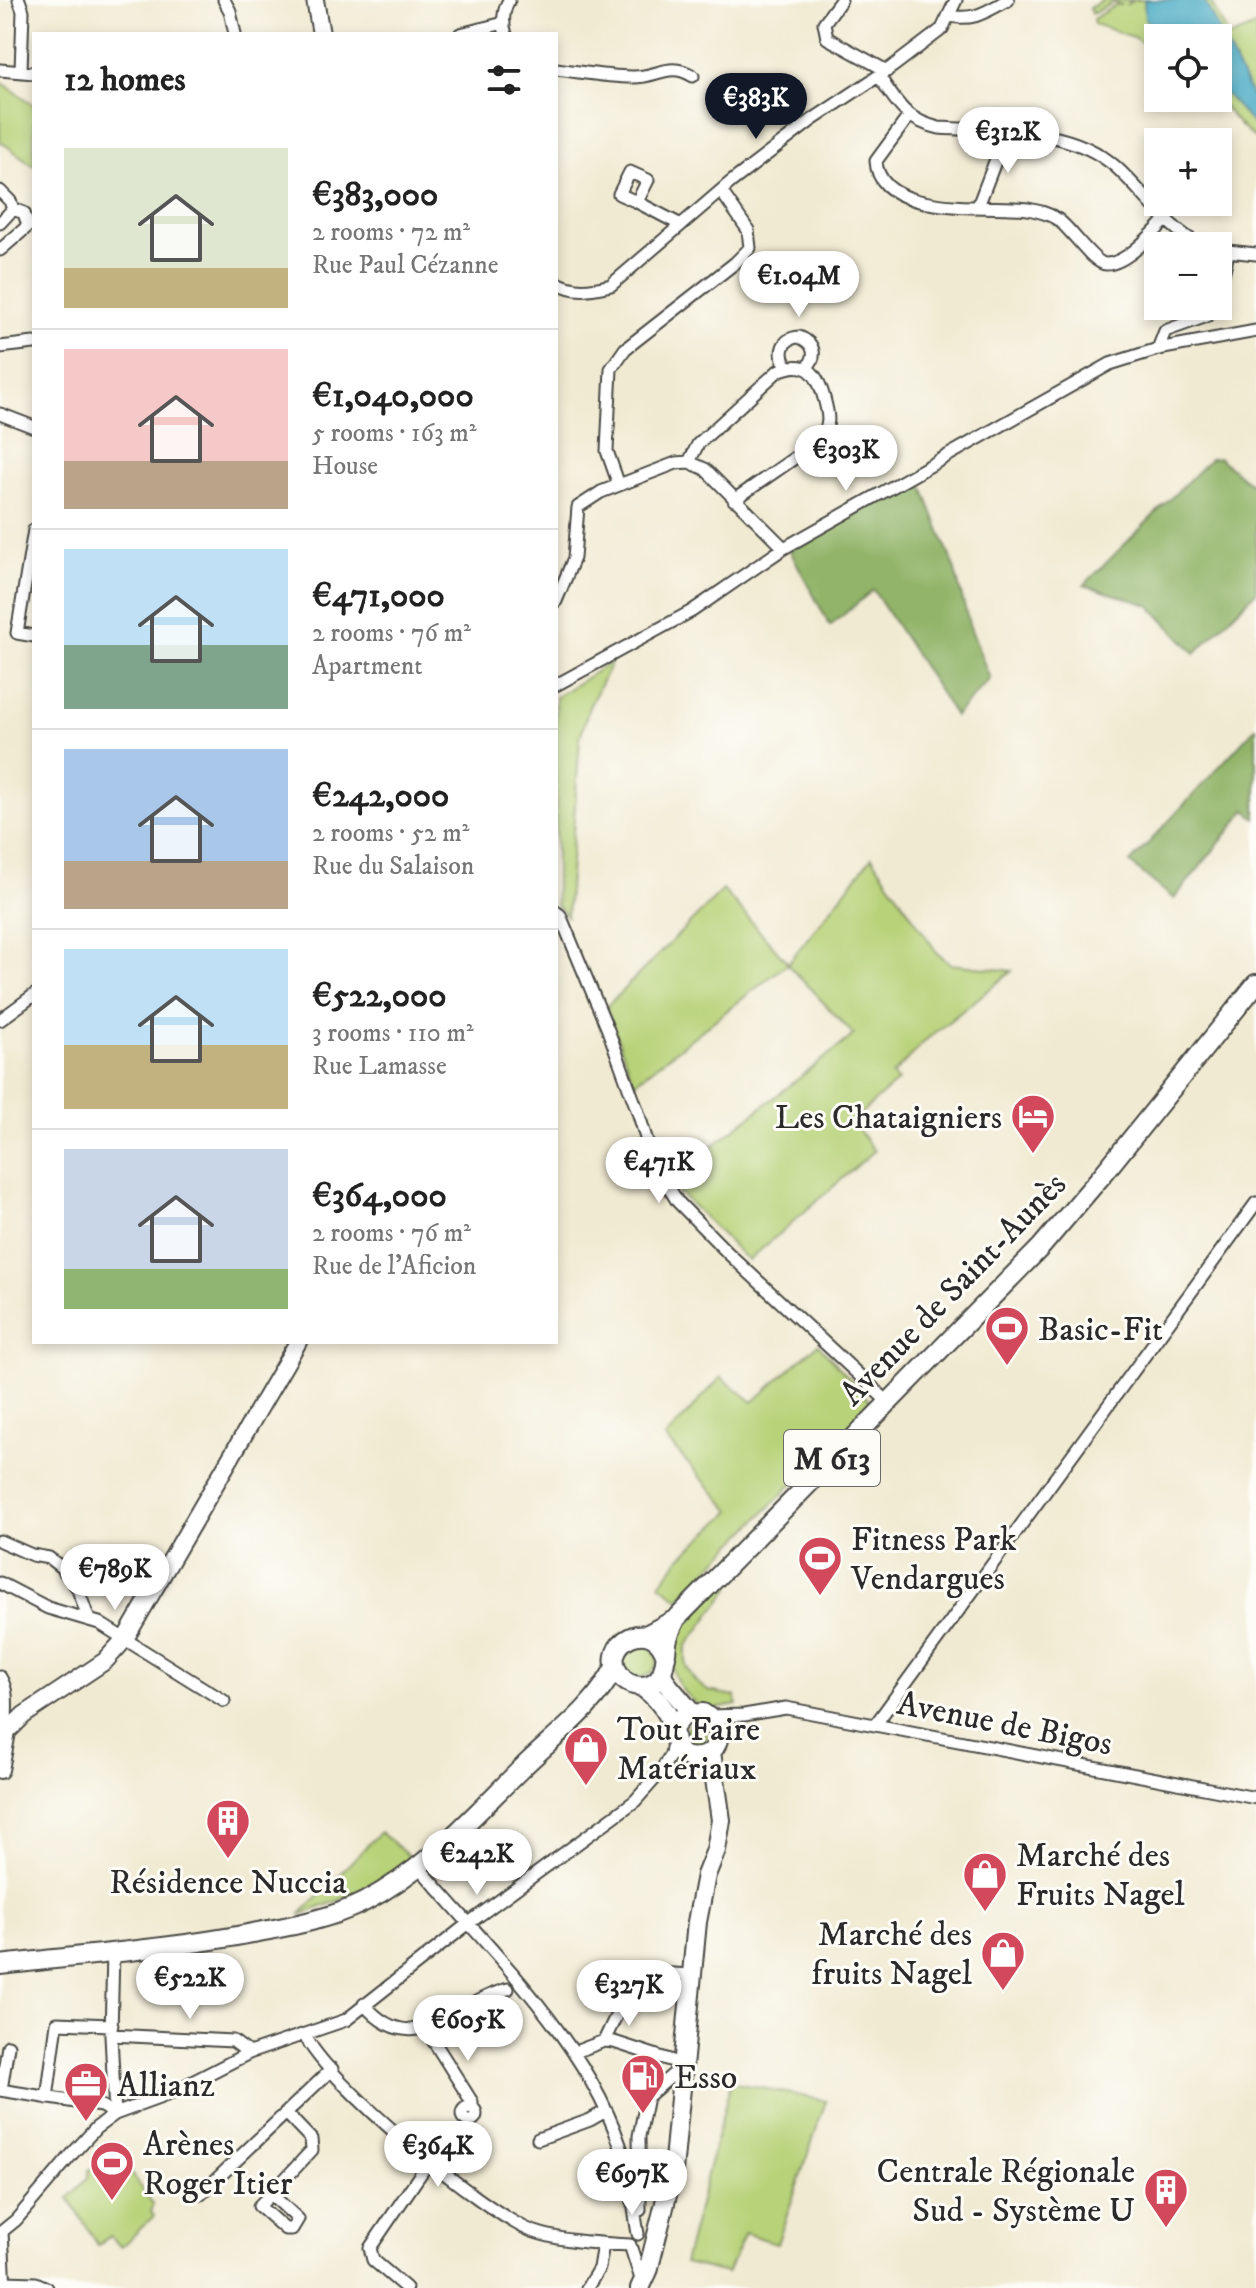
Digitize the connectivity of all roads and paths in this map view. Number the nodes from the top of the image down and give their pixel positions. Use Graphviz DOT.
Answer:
graph roads {
  1 [pos="19,0"];
  2 [pos="224,0"];
  3 [pos="315,0"];
  4 [pos="509,0"];
  5 [pos="841,0"];
  6 [pos="956,0"];
  7 [pos="1008,0"];
  8 [pos="949,16"];
  9 [pos="505,29"];
  10 [pos="235,32"];
  11 [pos="321,32"];
  12 [pos="478,32"];
  13 [pos="558,69"];
  14 [pos="0,70"];
  15 [pos="21,71"];
  16 [pos="32,73"];
  17 [pos="883,73"];
  18 [pos="693,76"];
  19 [pos="909,116"];
  20 [pos="1006,133"];
  21 [pos="0,191"];
  22 [pos="721,191"];
  23 [pos="637,202"];
  24 [pos="978,206"];
  25 [pos="13,209"];
  26 [pos="1165,221"];
  27 [pos="0,223"];
  28 [pos="681,225"];
  29 [pos="1181,232"];
  30 [pos="0,250"];
  31 [pos="1232,252"];
  32 [pos="1256,254"];
  33 [pos="558,283"];
  34 [pos="1196,320"];
  35 [pos="1256,331"];
  36 [pos="32,343"];
  37 [pos="0,347"];
  38 [pos="1158,349"];
  39 [pos="788,367"];
  40 [pos="806,368"];
  41 [pos="0,414"];
  42 [pos="32,426"];
  43 [pos="689,462"];
  44 [pos="619,485"];
  45 [pos="734,500"];
  46 [pos="32,542"];
  47 [pos="784,548"];
  48 [pos="558,596"];
  49 [pos="32,636"];
  50 [pos="558,684"];
  51 [pos="558,914"];
  52 [pos="1256,984"];
  53 [pos="32,996"];
  54 [pos="0,1020"];
  55 [pos="1256,1203"];
  56 [pos="297,1344"];
  57 [pos="888,1402"];
  58 [pos="0,1541"];
  59 [pos="0,1583"];
  60 [pos="88,1617"];
  61 [pos="676,1619"];
  62 [pos="646,1635"];
  63 [pos="125,1639"];
  64 [pos="664,1666"];
  65 [pos="615,1667"];
  66 [pos="0,1677"];
  67 [pos="637,1685"];
  68 [pos="224,1701"];
  69 [pos="594,1701"];
  70 [pos="700,1714"];
  71 [pos="744,1715"];
  72 [pos="875,1725"];
  73 [pos="7,1732"];
  74 [pos="719,1733"];
  75 [pos="674,1734"];
  76 [pos="699,1756"];
  77 [pos="0,1770"];
  78 [pos="659,1774"];
  79 [pos="1256,1798"];
  80 [pos="419,1867"];
  81 [pos="469,1923"];
  82 [pos="113,1952"];
  83 [pos="0,1965"];
  84 [pos="691,1975"];
  85 [pos="508,1989"];
  86 [pos="364,2004"];
  87 [pos="426,2029"];
  88 [pos="112,2030"];
  89 [pos="305,2035"];
  90 [pos="604,2041"];
  91 [pos="8,2046"];
  92 [pos="575,2052"];
  93 [pos="249,2053"];
  94 [pos="685,2065"];
  95 [pos="332,2069"];
  96 [pos="0,2090"];
  97 [pos="47,2098"];
  98 [pos="472,2108"];
  99 [pos="604,2112"];
  100 [pos="286,2113"];
  101 [pos="115,2114"];
  102 [pos="538,2139"];
  103 [pos="430,2160"];
  104 [pos="201,2194"];
  105 [pos="271,2194"];
  106 [pos="1,2233"];
  107 [pos="603,2244"];
  108 [pos="643,2261"];
  109 [pos="5,2285"];
  110 [pos="47,2288"];
  111 [pos="406,2288"];
  112 [pos="587,2288"];
  1 -- 15 [label="street"];
  2 -- 10 [label="street"];
  3 -- 11 [label="street"];
  4 -- 9 [label="street"];
  5 -- 17 [label="street"];
  6 -- 8 [label="street"];
  7 -- 8 [label="street"];
  8 -- 17 [label="street"];
  9 -- 12 [label="street"];
  13 -- 18 [label="street"];
  14 -- 15 [label="street"];
  15 -- 16 [label="street"];
  17 -- 19 [label="street"];
  17 -- 22 [label="street"];
  19 -- 20 [label="street"];
  19 -- 24 [label="street"];
  20 -- 24 [label="street"];
  20 -- 26 [label="street"];
  21 -- 25 [label="street"];
  22 -- 28 [label="street"];
  22 -- 44 [label="street"];
  23 -- 28 [label="street"];
  24 -- 26 [label="street"];
  25 -- 27 [label="street"];
  25 -- 30 [label="street"];
  26 -- 29 [label="street"];
  28 -- 33 [label="street"];
  31 -- 32 [label="street"];
  34 -- 38 [label="street"];
  35 -- 38 [label="street"];
  36 -- 37 [label="street"];
  38 -- 47 [label="street"];
  39 -- 40 [label="street"];
  39 -- 40 [label="street"];
  39 -- 43 [label="street"];
  40 -- 45 [label="street"];
  41 -- 42 [label="street"];
  43 -- 44 [label="street"];
  43 -- 45 [label="street"];
  44 -- 48 [label="street"];
  45 -- 47 [label="street"];
  46 -- 49 [label="street"];
  47 -- 50 [label="street"];
  51 -- 57 [label="street"];
  52 -- 57 [label="main road, Avenue de Saint-Aunès / M 613"];
  53 -- 54 [label="street"];
  55 -- 72 [label="street"];
  56 -- 63 [label="street"];
  57 -- 61 [label="main road, Avenue de Saint-Aunès / M 613"];
  58 -- 60 [label="street"];
  59 -- 60 [label="street"];
  60 -- 63 [label="street"];
  61 -- 62 [label="main road, Avenue de Saint-Aunès / M 613"];
  61 -- 64 [label="main road, Avenue de Saint-Aunès / M 613"];
  62 -- 64 [label="main road"];
  62 -- 65 [label="main road"];
  63 -- 68 [label="street"];
  63 -- 73 [label="street"];
  64 -- 67 [label="main road"];
  64 -- 70 [label="main road"];
  65 -- 67 [label="main road"];
  65 -- 69 [label="main road"];
  66 -- 73 [label="street"];
  67 -- 69 [label="main road"];
  67 -- 75 [label="main road"];
  69 -- 80 [label="main road"];
  70 -- 71 [label="street, Avenue de Bigos"];
  70 -- 74 [label="main road"];
  70 -- 75 [label="main road"];
  71 -- 72 [label="street, Avenue de Bigos"];
  71 -- 74 [label="street, Avenue de Bigos"];
  72 -- 79 [label="street, Avenue de Bigos"];
  73 -- 77 [label="street"];
  74 -- 76 [label="main road"];
  75 -- 76 [label="main road"];
  75 -- 78 [label="street"];
  76 -- 78 [label="street"];
  76 -- 84 [label="main road"];
  78 -- 81 [label="street"];
  80 -- 81 [label="street"];
  80 -- 82 [label="main road"];
  81 -- 86 [label="street"];
  81 -- 92 [label="street"];
  82 -- 83 [label="main road"];
  82 -- 88 [label="street"];
  84 -- 90 [label="street"];
  84 -- 94 [label="main road"];
  85 -- 87 [label="street"];
  86 -- 87 [label="street"];
  86 -- 89 [label="street"];
  87 -- 98 [label="street"];
  88 -- 93 [label="street"];
  88 -- 97 [label="street"];
  88 -- 101 [label="street"];
  89 -- 93 [label="street"];
  89 -- 95 [label="street"];
  90 -- 92 [label="street"];
  90 -- 94 [label="street"];
  91 -- 96 [label="street"];
  92 -- 99 [label="street"];
  93 -- 101 [label="street"];
  94 -- 108 [label="main road"];
  94 -- 108 [label="street"];
  95 -- 100 [label="street"];
  95 -- 103 [label="street"];
  96 -- 97 [label="street"];
  97 -- 101 [label="street"];
  99 -- 102 [label="street"];
  99 -- 108 [label="street"];
  100 -- 104 [label="street"];
  100 -- 105 [label="street"];
  101 -- 106 [label="street"];
  103 -- 107 [label="street"];
  103 -- 111 [label="street"];
  106 -- 109 [label="street"];
  107 -- 108 [label="street"];
  107 -- 112 [label="street"];
  109 -- 110 [label="street"];
}
